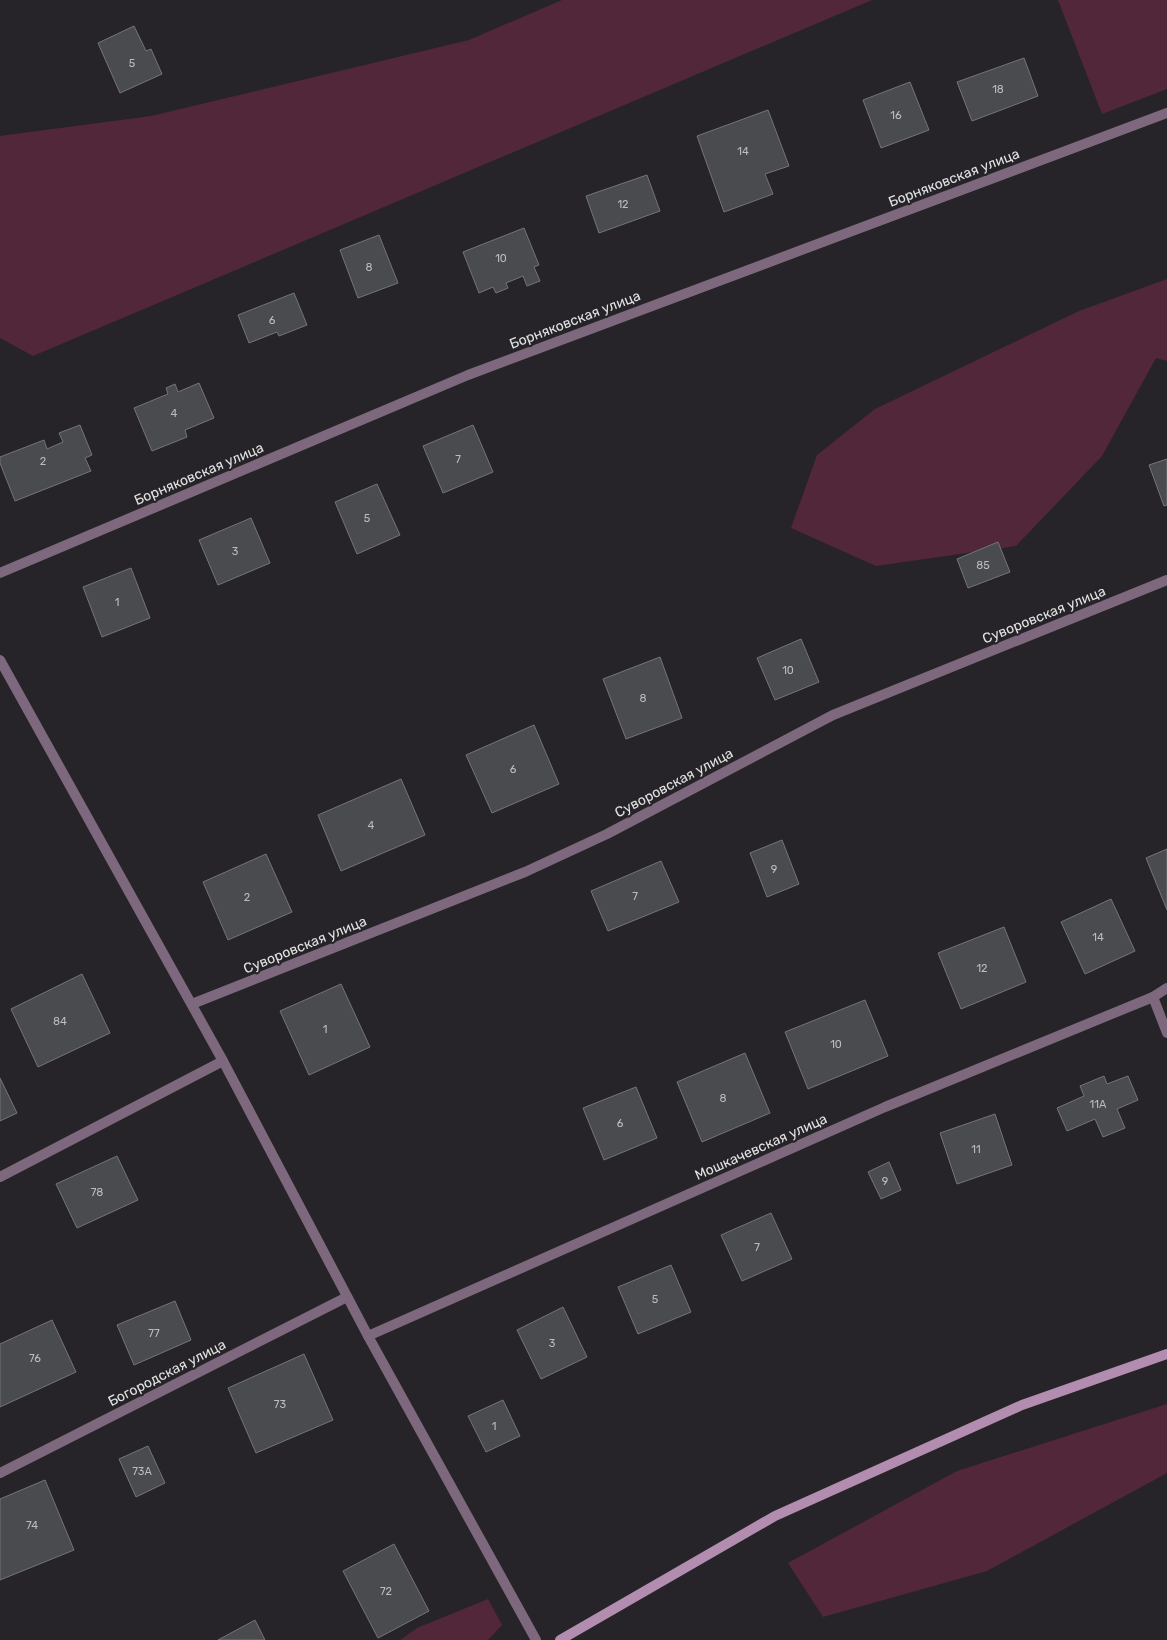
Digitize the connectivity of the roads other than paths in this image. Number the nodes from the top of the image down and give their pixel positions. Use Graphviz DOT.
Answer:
graph roads {
  1 [pos="1167,113"];
  2 [pos="0,573"];
  3 [pos="1167,580"];
  4 [pos="0,660"];
  5 [pos="1167,988"];
  6 [pos="1153,997"];
  7 [pos="192,1004"];
  8 [pos="1167,1033"];
  9 [pos="223,1061"];
  10 [pos="0,1177"];
  11 [pos="347,1297"];
  12 [pos="368,1336"];
  13 [pos="1167,1354"];
  14 [pos="0,1473"];
  15 [pos="536,1640"];
  16 [pos="560,1640"];
  1 -- 2 [label="street, Борняковская улица"];
  3 -- 7 [label="street, Суворовская улица"];
  4 -- 7 [label="street"];
  5 -- 6 [label="street, Мошкачевская улица"];
  6 -- 8 [label="street"];
  6 -- 12 [label="street, Мошкачевская улица"];
  7 -- 9 [label="street"];
  9 -- 10 [label="street"];
  9 -- 11 [label="street"];
  11 -- 12 [label="street"];
  11 -- 14 [label="street, Богородская улица"];
  12 -- 15 [label="street"];
  13 -- 16 [label="street"];
}
